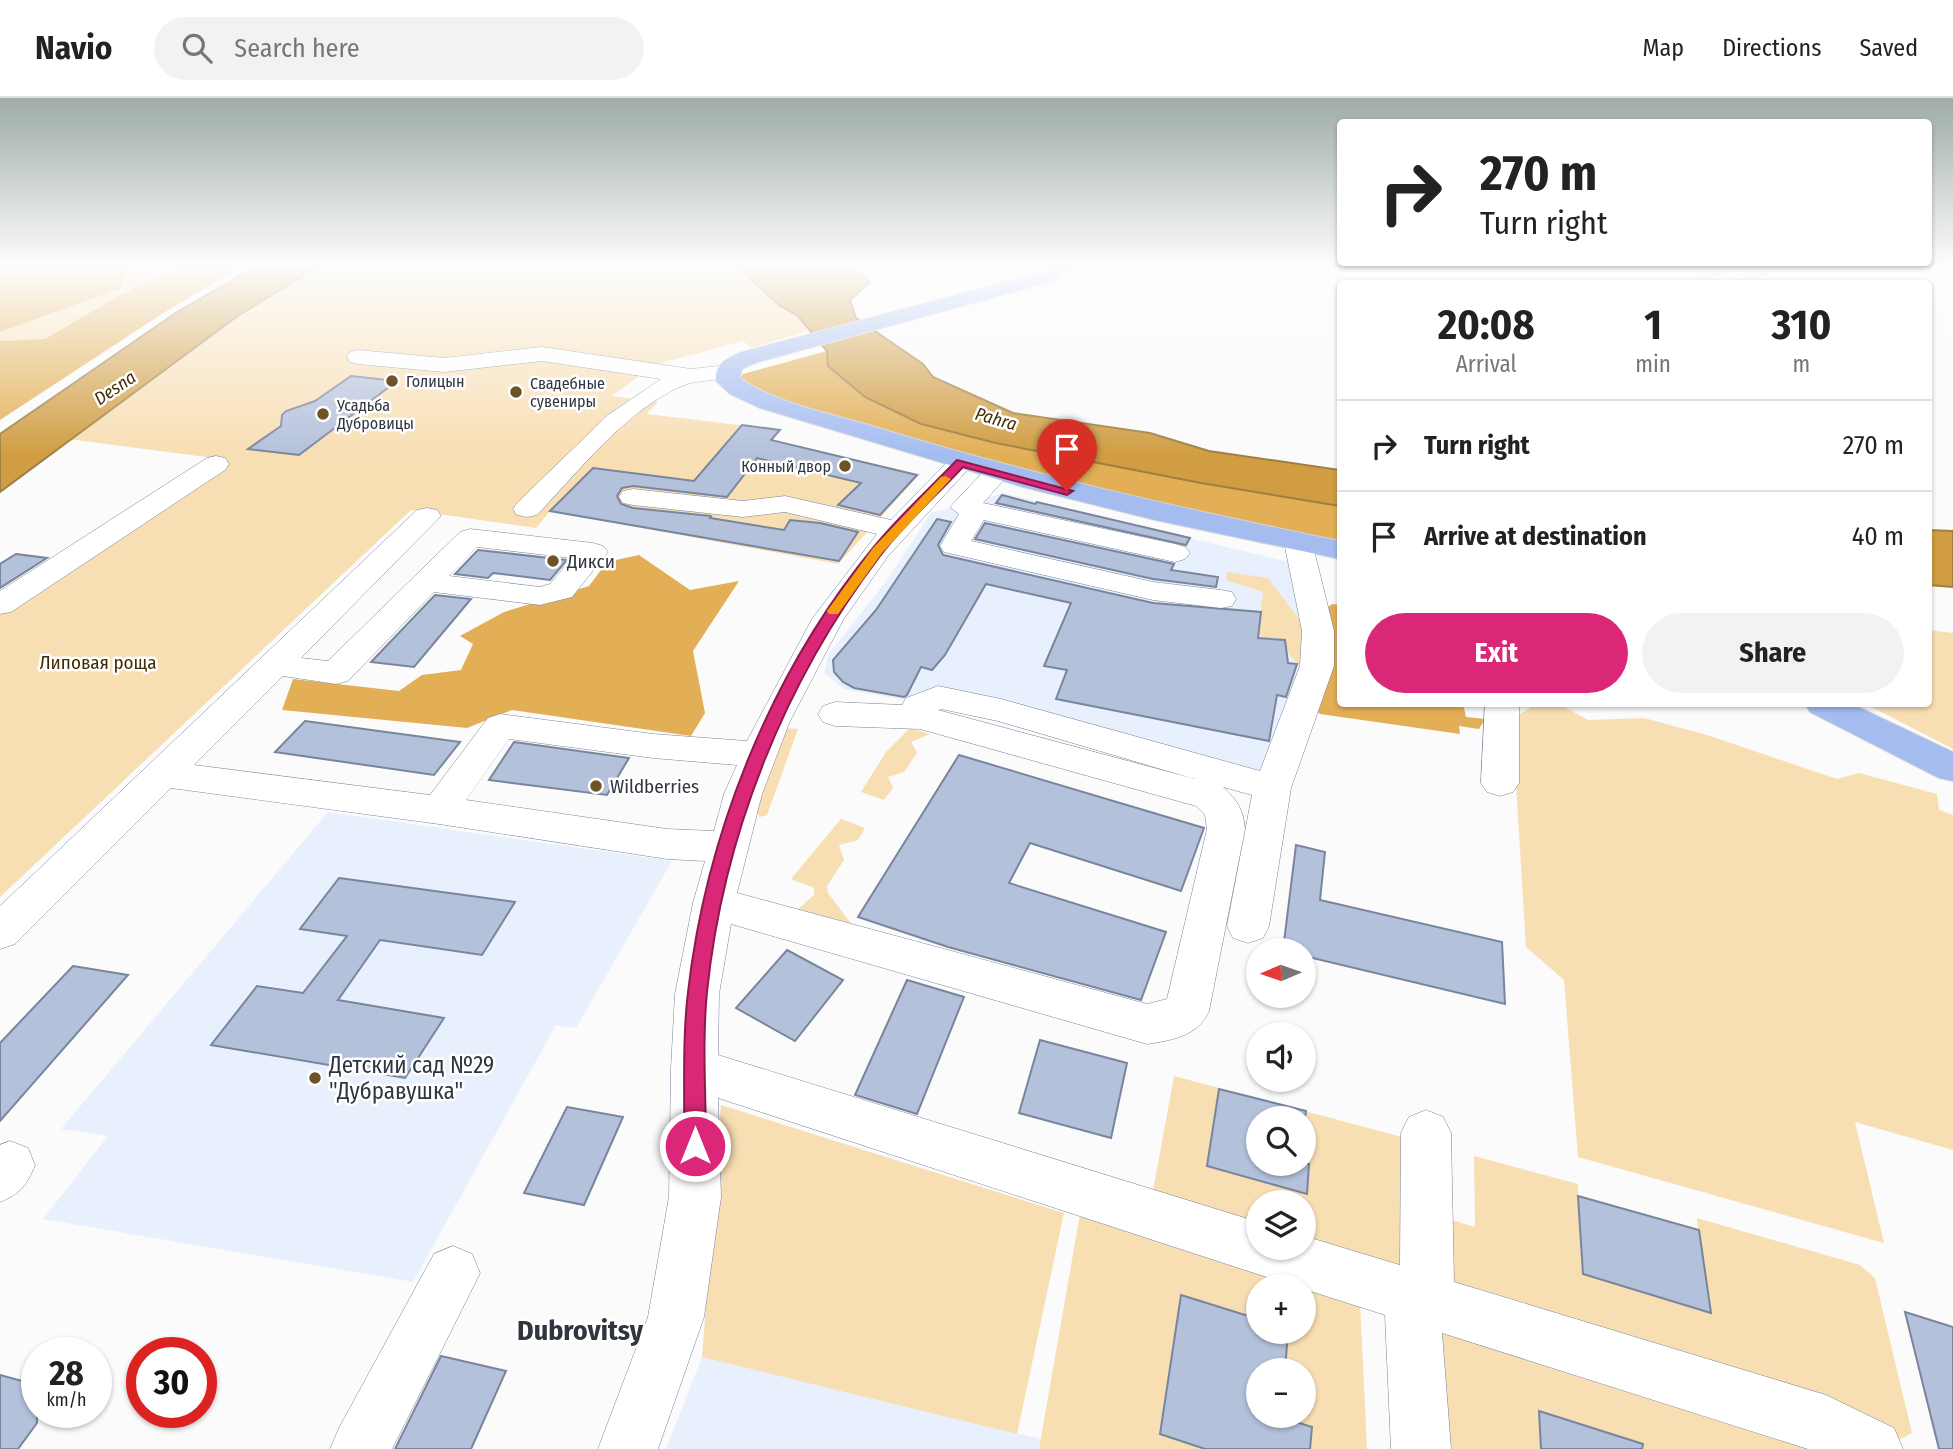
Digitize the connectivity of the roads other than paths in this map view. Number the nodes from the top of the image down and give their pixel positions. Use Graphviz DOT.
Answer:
graph roads {
  1 [pos="851,329"];
  2 [pos="359,357"];
  3 [pos="727,372"];
  4 [pos="690,376"];
  5 [pos="961,463"];
  6 [pos="216,464"];
  7 [pos="997,473"];
  8 [pos="633,497"];
  9 [pos="527,509"];
  10 [pos="976,509"];
  11 [pos="426,516"];
  12 [pos="895,530"];
  13 [pos="1175,554"];
  14 [pos="1315,554"];
  15 [pos="426,582"];
  16 [pos="1222,598"];
  17 [pos="0,605"];
  18 [pos="273,664"];
  19 [pos="1502,707"];
  20 [pos="1829,707"];
  21 [pos="835,715"];
  22 [pos="907,716"];
  23 [pos="672,746"];
  24 [pos="759,754"];
  25 [pos="1953,768"];
  26 [pos="161,774"];
  27 [pos="654,778"];
  28 [pos="1500,783"];
  29 [pos="1272,788"];
  30 [pos="439,810"];
  31 [pos="727,847"];
  32 [pos="713,902"];
  33 [pos="1248,926"];
  34 [pos="0,932"];
  35 [pos="694,1069"];
  36 [pos="1426,1133"];
  37 [pos="453,1273"];
  38 [pos="1419,1297"];
  39 [pos="1843,1441"];
  40 [pos="360,1449"];
  41 [pos="628,1449"];
  42 [pos="1421,1449"];
  1 -- 3 [label="main road"];
  2 -- 4 [label="street"];
  3 -- 4 [label="street"];
  3 -- 5 [label="main road"];
  4 -- 9 [label="street"];
  5 -- 7 [label="main road"];
  5 -- 12 [label="street"];
  6 -- 17 [label="street"];
  7 -- 10 [label="street"];
  7 -- 14 [label="main road"];
  8 -- 12 [label="street"];
  10 -- 13 [label="street"];
  10 -- 16 [label="street"];
  11 -- 18 [label="street"];
  12 -- 24 [label="street"];
  14 -- 29 [label="street"];
  15 -- 18 [label="street"];
  18 -- 26 [label="street"];
  19 -- 28 [label="street"];
  20 -- 25 [label="main road"];
  21 -- 22 [label="street"];
  22 -- 29 [label="street"];
  22 -- 32 [label="street"];
  23 -- 24 [label="street"];
  23 -- 27 [label="street"];
  23 -- 30 [label="street"];
  24 -- 31 [label="street"];
  26 -- 30 [label="street"];
  26 -- 34 [label="street"];
  29 -- 33 [label="street"];
  30 -- 31 [label="street"];
  31 -- 32 [label="street"];
  32 -- 35 [label="street"];
  35 -- 38 [label="street"];
  35 -- 41 [label="street"];
  36 -- 38 [label="street"];
  37 -- 40 [label="street"];
  38 -- 39 [label="street"];
  38 -- 42 [label="lane"];
}
